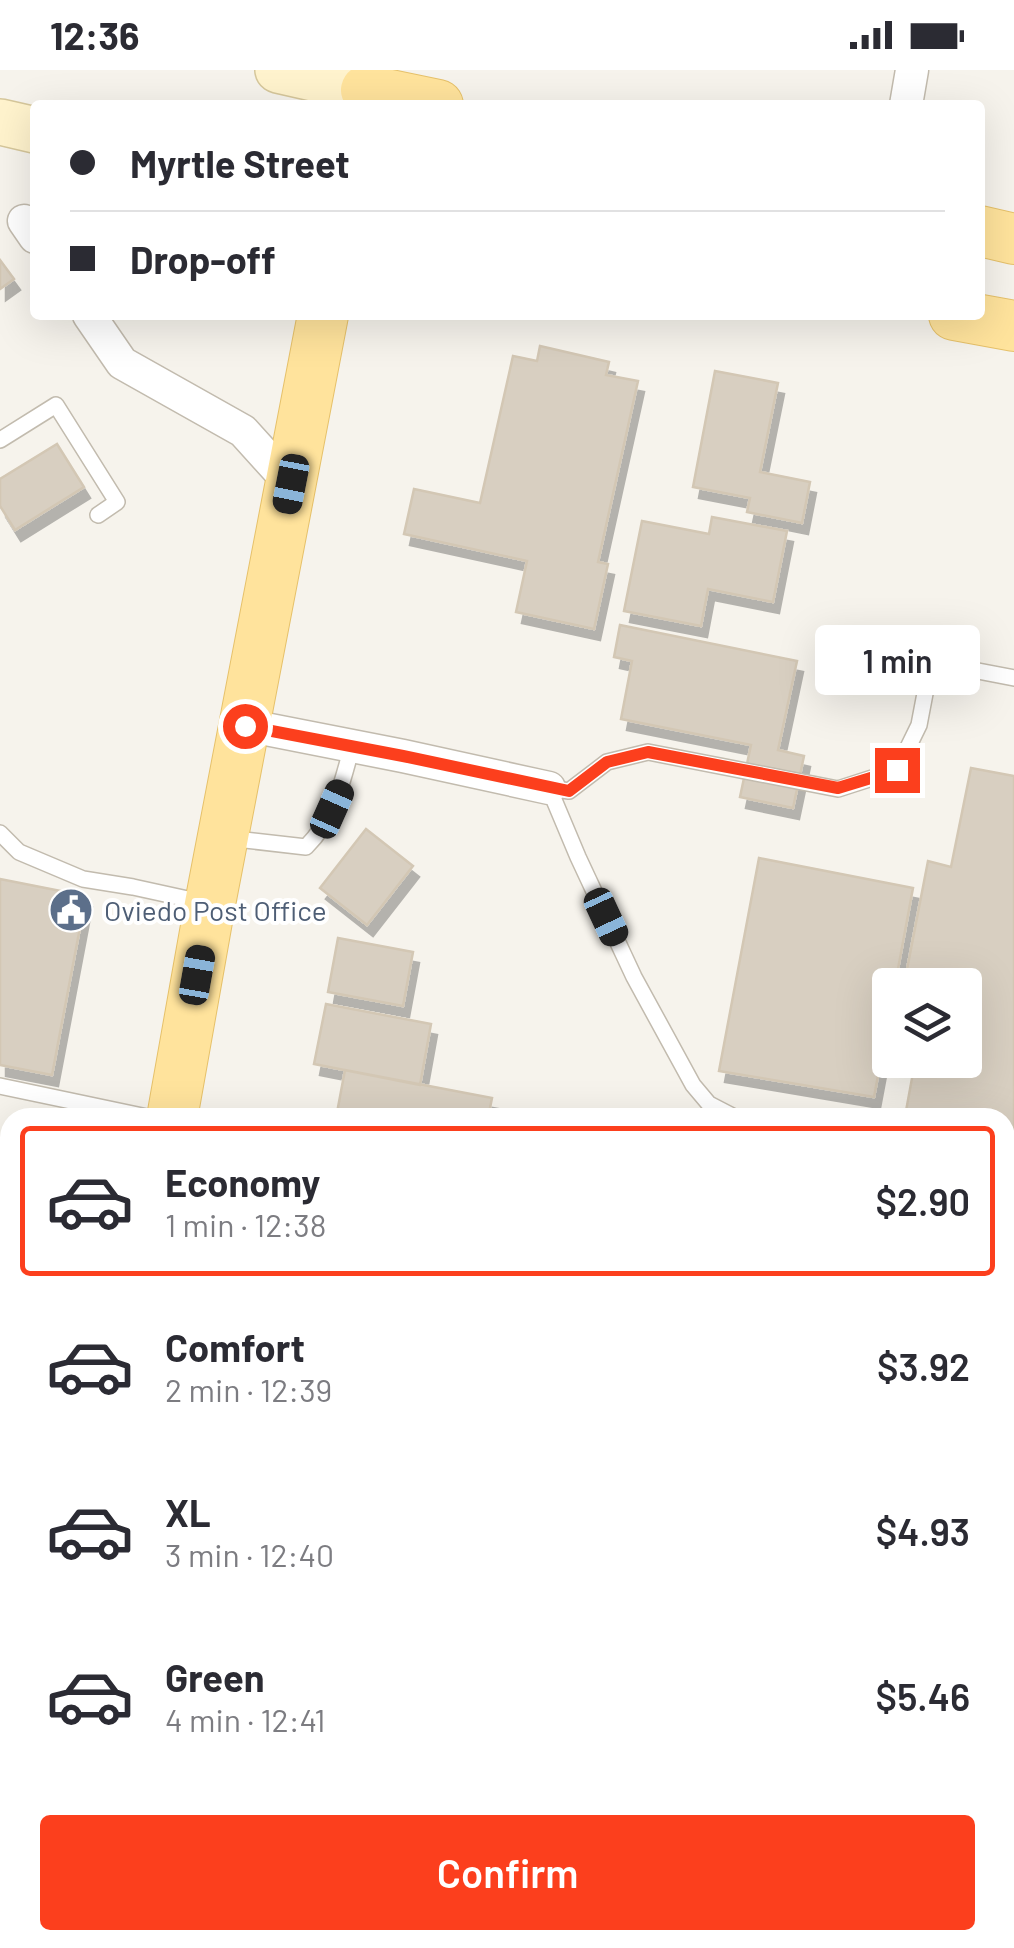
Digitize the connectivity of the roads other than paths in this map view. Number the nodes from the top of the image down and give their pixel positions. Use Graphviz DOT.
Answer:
graph roads {
  1 [pos="278,70"];
  2 [pos="912,70"];
  3 [pos="367,88"];
  4 [pos="417,100"];
  5 [pos="907,100"];
  6 [pos="0,122"];
  7 [pos="30,129"];
  8 [pos="985,232"];
  9 [pos="1014,239"];
  10 [pos="92,320"];
  11 [pos="322,320"];
  12 [pos="981,320"];
  13 [pos="1014,326"];
  14 [pos="0,440"];
  15 [pos="291,484"];
  16 [pos="98,514"];
  17 [pos="1014,678"];
  18 [pos="245,726"];
  19 [pos="352,746"];
  20 [pos="549,788"];
  21 [pos="0,833"];
  22 [pos="223,837"];
  23 [pos="210,904"];
  24 [pos="0,1086"];
  25 [pos="104,1108"];
  26 [pos="174,1108"];
  27 [pos="717,1108"];
  1 -- 3 [label="main road"];
  2 -- 5 [label="street"];
  3 -- 4 [label="main road"];
  6 -- 7 [label="main road"];
  8 -- 9 [label="main road"];
  10 -- 15 [label="street"];
  11 -- 15 [label="main road"];
  12 -- 13 [label="main road"];
  14 -- 16 [label="lane"];
  15 -- 18 [label="main road"];
  17 -- 20 [label="lane"];
  18 -- 19 [label="street"];
  18 -- 22 [label="main road"];
  19 -- 20 [label="street"];
  19 -- 22 [label="lane"];
  20 -- 27 [label="lane"];
  21 -- 23 [label="lane"];
  22 -- 23 [label="main road"];
  23 -- 26 [label="main road"];
  24 -- 25 [label="lane"];
}
